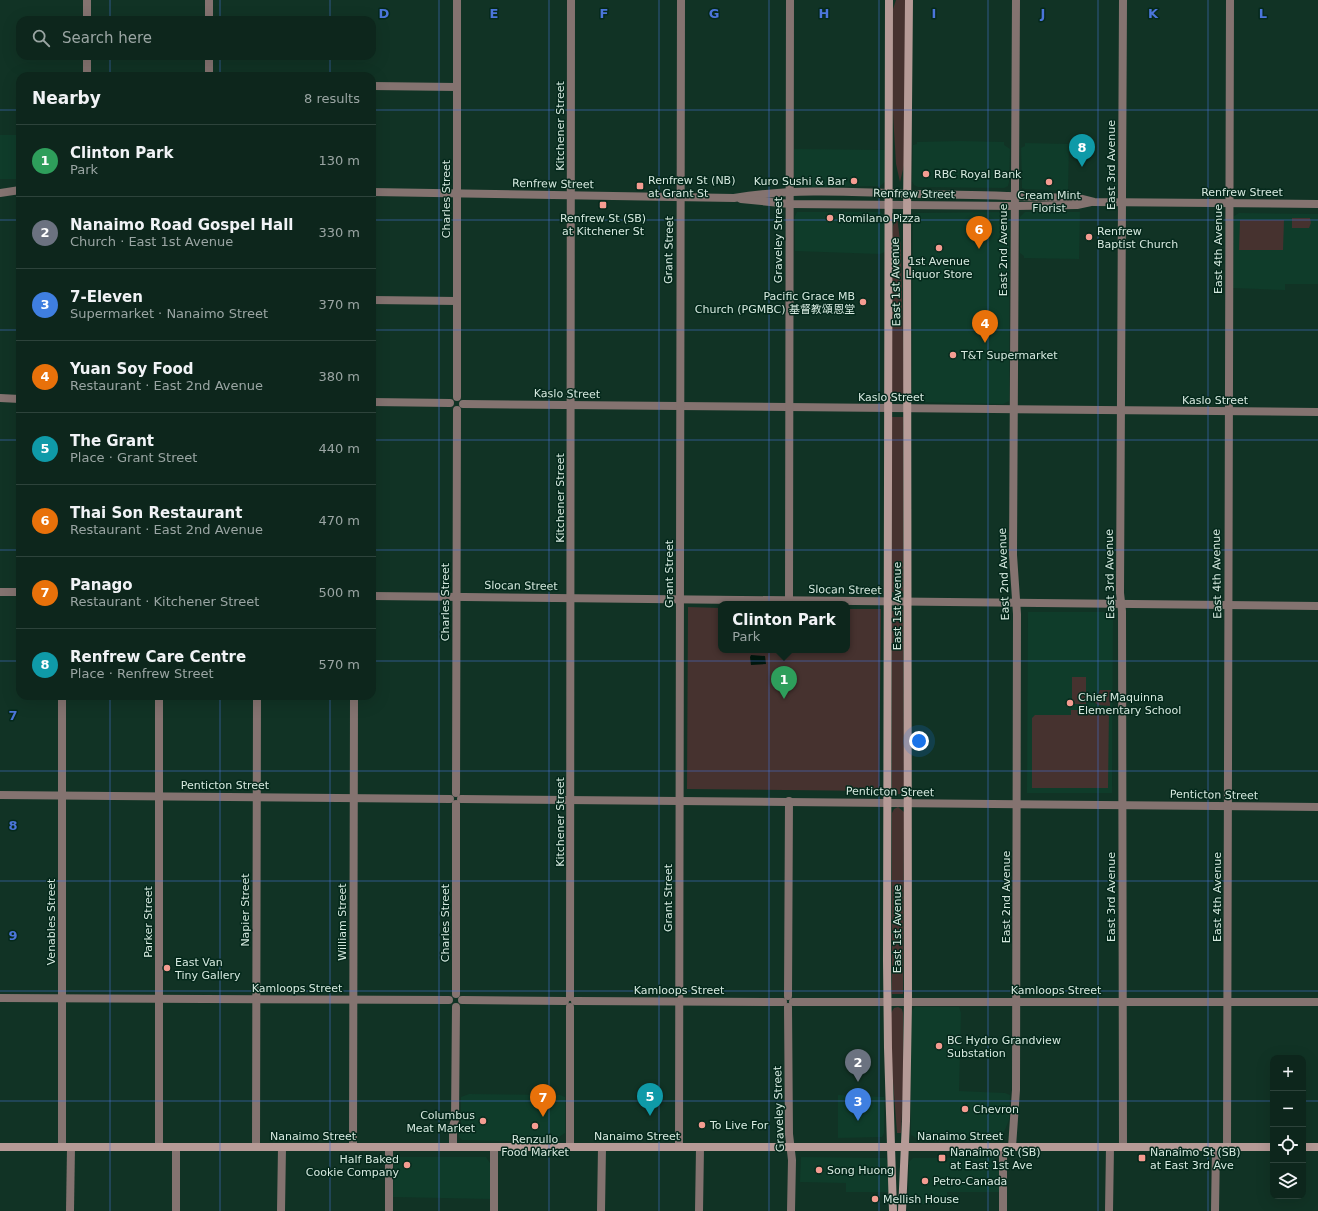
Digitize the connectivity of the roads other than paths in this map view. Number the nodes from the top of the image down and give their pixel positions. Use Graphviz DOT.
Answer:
graph roads {
  1 [pos="87,0"];
  2 [pos="209,0"];
  3 [pos="457,0"];
  4 [pos="571,0"];
  5 [pos="681,0"];
  6 [pos="790,0"];
  7 [pos="889,0"];
  8 [pos="909,0"];
  9 [pos="1016,0"];
  10 [pos="1123,0"];
  11 [pos="1230,0"];
  12 [pos="87,16"];
  13 [pos="209,16"];
  14 [pos="87,60"];
  15 [pos="209,60"];
  16 [pos="87,72"];
  17 [pos="209,72"];
  18 [pos="376,86"];
  19 [pos="456,87"];
  20 [pos="0,187"];
  21 [pos="16,190"];
  22 [pos="16,190"];
  23 [pos="376,192"];
  24 [pos="0,193"];
  25 [pos="790,193"];
  26 [pos="889,193"];
  27 [pos="907,193"];
  28 [pos="457,194"];
  29 [pos="1015,195"];
  30 [pos="571,196"];
  31 [pos="680,197"];
  32 [pos="734,198"];
  33 [pos="1094,202"];
  34 [pos="1121,202"];
  35 [pos="1229,203"];
  36 [pos="790,204"];
  37 [pos="889,204"];
  38 [pos="1318,204"];
  39 [pos="907,205"];
  40 [pos="1015,206"];
  41 [pos="376,300"];
  42 [pos="457,302"];
  43 [pos="456,397"];
  44 [pos="0,398"];
  45 [pos="16,399"];
  46 [pos="376,402"];
  47 [pos="450,404"];
  48 [pos="463,404"];
  49 [pos="571,405"];
  50 [pos="680,406"];
  51 [pos="789,407"];
  52 [pos="888,407"];
  53 [pos="908,408"];
  54 [pos="456,410"];
  55 [pos="1013,410"];
  56 [pos="1120,410"];
  57 [pos="1228,411"];
  58 [pos="1318,412"];
  59 [pos="0,592"];
  60 [pos="16,592"];
  61 [pos="376,596"];
  62 [pos="456,597"];
  63 [pos="570,598"];
  64 [pos="680,599"];
  65 [pos="789,600"];
  66 [pos="888,601"];
  67 [pos="908,602"];
  68 [pos="1016,603"];
  69 [pos="1121,604"];
  70 [pos="1228,604"];
  71 [pos="1318,606"];
  72 [pos="62,700"];
  73 [pos="159,700"];
  74 [pos="257,700"];
  75 [pos="354,700"];
  76 [pos="62,795"];
  77 [pos="0,796"];
  78 [pos="159,796"];
  79 [pos="256,796"];
  80 [pos="354,797"];
  81 [pos="456,799"];
  82 [pos="571,800"];
  83 [pos="680,800"];
  84 [pos="789,801"];
  85 [pos="888,802"];
  86 [pos="908,803"];
  87 [pos="1017,804"];
  88 [pos="1122,805"];
  89 [pos="1228,806"];
  90 [pos="1318,807"];
  91 [pos="0,998"];
  92 [pos="159,998"];
  93 [pos="456,998"];
  94 [pos="62,999"];
  95 [pos="256,999"];
  96 [pos="353,999"];
  97 [pos="570,1001"];
  98 [pos="679,1001"];
  99 [pos="788,1001"];
  100 [pos="1017,1001"];
  101 [pos="1123,1001"];
  102 [pos="888,1002"];
  103 [pos="908,1002"];
  104 [pos="1228,1002"];
  105 [pos="1318,1002"];
  106 [pos="0,1147"];
  107 [pos="66,1147"];
  108 [pos="159,1147"];
  109 [pos="176,1147"];
  110 [pos="256,1147"];
  111 [pos="282,1147"];
  112 [pos="353,1147"];
  113 [pos="453,1147"];
  114 [pos="494,1147"];
  115 [pos="570,1147"];
  116 [pos="602,1147"];
  117 [pos="679,1147"];
  118 [pos="891,1147"];
  119 [pos="905,1147"];
  120 [pos="1007,1147"];
  121 [pos="1110,1147"];
  122 [pos="1123,1147"];
  123 [pos="1216,1147"];
  124 [pos="1227,1147"];
  125 [pos="1270,1147"];
  126 [pos="1306,1147"];
  127 [pos="1318,1147"];
  128 [pos="389,1148"];
  129 [pos="700,1148"];
  130 [pos="790,1148"];
  131 [pos="70,1211"];
  132 [pos="176,1211"];
  133 [pos="282,1211"];
  134 [pos="389,1211"];
  135 [pos="494,1211"];
  136 [pos="600,1211"];
  137 [pos="699,1211"];
  138 [pos="791,1211"];
  139 [pos="892,1211"];
  140 [pos="902,1211"];
  141 [pos="1003,1211"];
  142 [pos="1109,1211"];
  143 [pos="1215,1211"];
  1 -- 12 [label="street"];
  2 -- 13 [label="street"];
  3 -- 19 [label="street, Charles Street"];
  4 -- 30 [label="street, Kitchener Street"];
  5 -- 31 [label="street, Grant Street"];
  6 -- 25 [label="street, Graveley Street"];
  7 -- 26 [label="main road, East 1st Avenue"];
  8 -- 27 [label="main road, East 1st Avenue"];
  9 -- 29 [label="street, East 2nd Avenue"];
  10 -- 34 [label="street, East 3rd Avenue"];
  11 -- 35 [label="street, East 4th Avenue"];
  14 -- 16 [label="street"];
  15 -- 17 [label="street"];
  18 -- 19 [label="street"];
  19 -- 28 [label="street, Charles Street"];
  20 -- 21 [label="street"];
  22 -- 24 [label="street"];
  23 -- 28 [label="street, Renfrew Street"];
  25 -- 26 [label="street, Renfrew Street"];
  25 -- 32 [label="street, Renfrew Street"];
  25 -- 36 [label="street, Graveley Street"];
  26 -- 27 [label="street, Renfrew Street"];
  26 -- 37 [label="main road, East 1st Avenue"];
  27 -- 29 [label="street, Renfrew Street"];
  27 -- 39 [label="main road, East 1st Avenue"];
  28 -- 30 [label="street, Renfrew Street"];
  28 -- 42 [label="street, Charles Street"];
  29 -- 33 [label="street, Renfrew Street"];
  29 -- 40 [label="street, East 2nd Avenue"];
  30 -- 31 [label="street, Renfrew Street"];
  30 -- 49 [label="street, Kitchener Street"];
  31 -- 32 [label="street, Renfrew Street"];
  31 -- 50 [label="street, Grant Street"];
  32 -- 36 [label="street, Renfrew Street"];
  33 -- 34 [label="street, Renfrew Street"];
  33 -- 40 [label="street, Renfrew Street"];
  34 -- 35 [label="street, Renfrew Street"];
  34 -- 56 [label="street, East 3rd Avenue"];
  35 -- 38 [label="street, Renfrew Street"];
  35 -- 57 [label="street, East 4th Avenue"];
  36 -- 37 [label="street, Renfrew Street"];
  36 -- 51 [label="street, Graveley Street"];
  37 -- 39 [label="street, Renfrew Street"];
  37 -- 52 [label="main road, East 1st Avenue"];
  39 -- 40 [label="street, Renfrew Street"];
  39 -- 53 [label="main road, East 1st Avenue"];
  40 -- 55 [label="street, East 2nd Avenue"];
  41 -- 42 [label="street"];
  42 -- 43 [label="street, Charles Street"];
  43 -- 47 [label="street"];
  43 -- 48 [label="street"];
  44 -- 45 [label="street"];
  46 -- 47 [label="street"];
  47 -- 54 [label="street"];
  48 -- 49 [label="street, Kaslo Street"];
  48 -- 54 [label="street"];
  49 -- 50 [label="street, Kaslo Street"];
  49 -- 63 [label="street, Kitchener Street"];
  50 -- 51 [label="street, Kaslo Street"];
  50 -- 64 [label="street, Grant Street"];
  51 -- 52 [label="street, Kaslo Street"];
  51 -- 65 [label="street, Graveley Street"];
  52 -- 53 [label="street, Kaslo Street"];
  52 -- 66 [label="main road, East 1st Avenue"];
  53 -- 55 [label="street, Kaslo Street"];
  53 -- 67 [label="main road, East 1st Avenue"];
  54 -- 62 [label="street, Charles Street"];
  55 -- 56 [label="street, Kaslo Street"];
  55 -- 68 [label="street, East 2nd Avenue"];
  56 -- 57 [label="street, Kaslo Street"];
  56 -- 69 [label="street, East 3rd Avenue"];
  57 -- 58 [label="street, Kaslo Street"];
  57 -- 70 [label="street, East 4th Avenue"];
  59 -- 60 [label="street"];
  61 -- 62 [label="street, Slocan Street"];
  62 -- 63 [label="street, Slocan Street"];
  62 -- 81 [label="street, Charles Street"];
  63 -- 64 [label="street, Slocan Street"];
  63 -- 82 [label="street, Kitchener Street"];
  64 -- 65 [label="street, Slocan Street"];
  64 -- 83 [label="street, Grant Street"];
  65 -- 66 [label="street, Slocan Street"];
  66 -- 67 [label="street, Slocan Street"];
  66 -- 85 [label="main road, East 1st Avenue"];
  67 -- 68 [label="street, Slocan Street"];
  67 -- 86 [label="main road, East 1st Avenue"];
  68 -- 69 [label="street, Slocan Street"];
  68 -- 87 [label="street, East 2nd Avenue"];
  69 -- 70 [label="street, Slocan Street"];
  69 -- 88 [label="street, East 3rd Avenue"];
  70 -- 71 [label="street, Slocan Street"];
  70 -- 89 [label="street, East 4th Avenue"];
  72 -- 76 [label="street, Venables Street"];
  73 -- 78 [label="street, Parker Street"];
  74 -- 79 [label="street, Napier Street"];
  75 -- 80 [label="street, William Street"];
  76 -- 77 [label="street, Penticton Street"];
  76 -- 78 [label="street, Penticton Street"];
  76 -- 94 [label="street, Venables Street"];
  78 -- 79 [label="street, Penticton Street"];
  78 -- 92 [label="street, Parker Street"];
  79 -- 80 [label="street, Penticton Street"];
  79 -- 95 [label="street, Napier Street"];
  80 -- 81 [label="street, Penticton Street"];
  80 -- 96 [label="street, William Street"];
  81 -- 82 [label="street, Penticton Street"];
  81 -- 93 [label="street, Charles Street"];
  82 -- 83 [label="street, Penticton Street"];
  82 -- 97 [label="street, Kitchener Street"];
  83 -- 84 [label="street, Penticton Street"];
  83 -- 98 [label="street, Grant Street"];
  84 -- 85 [label="street, Penticton Street"];
  84 -- 99 [label="street, Graveley Street"];
  85 -- 86 [label="street, Penticton Street"];
  85 -- 102 [label="main road, East 1st Avenue"];
  86 -- 87 [label="street, Penticton Street"];
  86 -- 103 [label="main road, East 1st Avenue"];
  87 -- 88 [label="street, Penticton Street"];
  87 -- 100 [label="street, East 2nd Avenue"];
  88 -- 89 [label="street, Penticton Street"];
  88 -- 101 [label="street, East 3rd Avenue"];
  89 -- 90 [label="street, Penticton Street"];
  89 -- 104 [label="street, East 4th Avenue"];
  91 -- 94 [label="street, Kamloops Street"];
  92 -- 94 [label="street, Kamloops Street"];
  92 -- 95 [label="street, Kamloops Street"];
  92 -- 108 [label="street, Parker Street"];
  93 -- 96 [label="street, Kamloops Street"];
  93 -- 97 [label="street, Kamloops Street"];
  93 -- 113 [label="street"];
  94 -- 107 [label="street, Venables Street"];
  95 -- 96 [label="street, Kamloops Street"];
  95 -- 110 [label="street, Napier Street"];
  96 -- 112 [label="street, William Street"];
  97 -- 98 [label="street, Kamloops Street"];
  97 -- 115 [label="street, Kitchener Street"];
  98 -- 99 [label="street, Kamloops Street"];
  98 -- 117 [label="street, Grant Street"];
  99 -- 102 [label="street, Kamloops Street"];
  99 -- 130 [label="street, Graveley Street"];
  100 -- 101 [label="street, Kamloops Street"];
  100 -- 103 [label="street, Kamloops Street"];
  100 -- 120 [label="street, East 2nd Avenue"];
  101 -- 104 [label="street, Kamloops Street"];
  101 -- 122 [label="street, East 3rd Avenue"];
  102 -- 103 [label="street, Kamloops Street"];
  102 -- 118 [label="main road, East 1st Avenue"];
  103 -- 119 [label="main road, East 1st Avenue"];
  104 -- 105 [label="street, Kamloops Street"];
  104 -- 124 [label="street, East 4th Avenue"];
  106 -- 107 [label="main road, Nanaimo Street"];
  107 -- 108 [label="main road, Nanaimo Street"];
  107 -- 131 [label="street, Venables Street"];
  108 -- 109 [label="main road, Nanaimo Street"];
  109 -- 110 [label="main road, Nanaimo Street"];
  109 -- 132 [label="street"];
  110 -- 111 [label="main road, Nanaimo Street"];
  111 -- 112 [label="main road, Nanaimo Street"];
  111 -- 133 [label="street"];
  112 -- 128 [label="main road, Nanaimo Street"];
  113 -- 114 [label="main road, Nanaimo Street"];
  113 -- 128 [label="main road, Nanaimo Street"];
  114 -- 115 [label="main road, Nanaimo Street"];
  114 -- 135 [label="street"];
  115 -- 116 [label="main road, Nanaimo Street"];
  116 -- 117 [label="main road, Nanaimo Street"];
  116 -- 136 [label="street"];
  117 -- 129 [label="main road, Nanaimo Street"];
  118 -- 119 [label="main road, Nanaimo Street"];
  118 -- 130 [label="main road, Nanaimo Street"];
  118 -- 139 [label="main road, East 1st Avenue"];
  119 -- 120 [label="main road, Nanaimo Street"];
  119 -- 140 [label="main road, East 1st Avenue"];
  120 -- 121 [label="main road, Nanaimo Street"];
  120 -- 141 [label="street, East 2nd Avenue"];
  121 -- 122 [label="main road, Nanaimo Street"];
  121 -- 142 [label="street"];
  122 -- 123 [label="main road, Nanaimo Street"];
  123 -- 124 [label="main road, Nanaimo Street"];
  123 -- 143 [label="street"];
  124 -- 125 [label="main road, Nanaimo Street"];
  126 -- 127 [label="main road"];
  128 -- 134 [label="street"];
  129 -- 130 [label="main road, Nanaimo Street"];
  129 -- 137 [label="street"];
  130 -- 138 [label="street, Graveley Street"];
}
